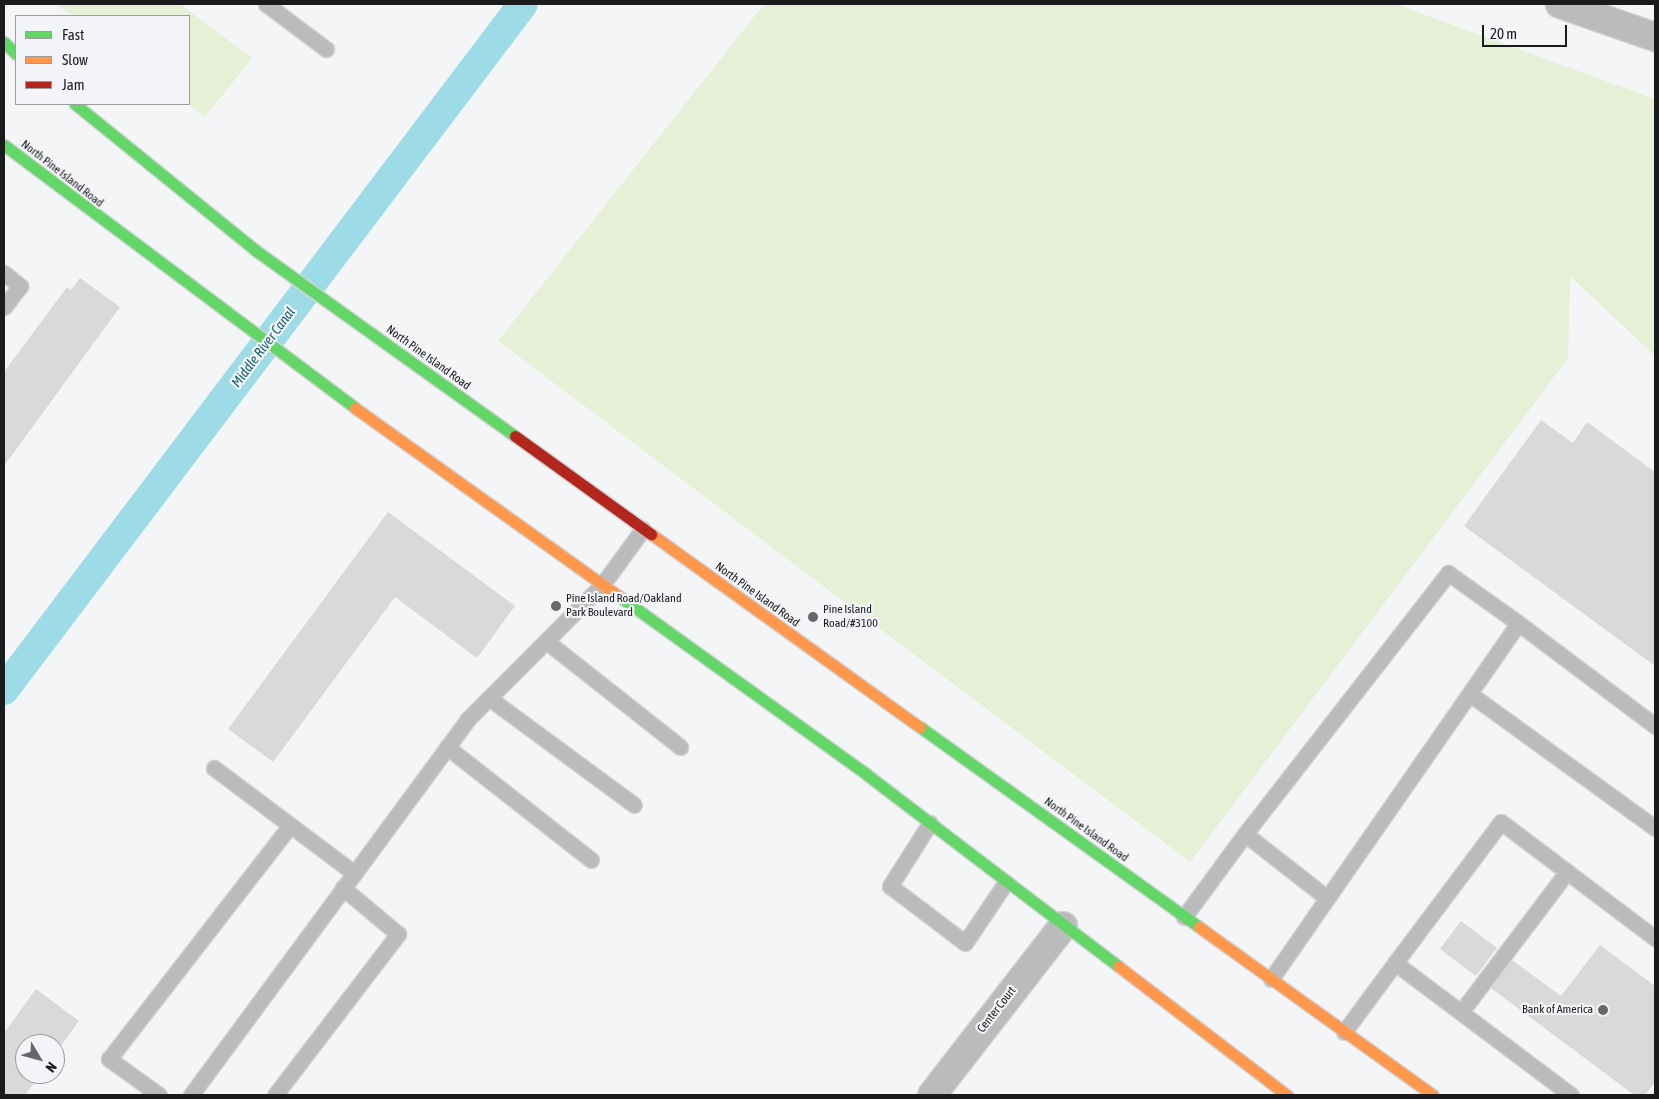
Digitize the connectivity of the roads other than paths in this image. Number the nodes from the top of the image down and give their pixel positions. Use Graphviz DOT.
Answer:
graph roads {
  1 [pos="266,4"];
  2 [pos="1560,4"];
  3 [pos="1655,37"];
  4 [pos="4,42"];
  5 [pos="326,49"];
  6 [pos="15,53"];
  7 [pos="76,105"];
  8 [pos="4,145"];
  9 [pos="4,273"];
  10 [pos="4,307"];
  11 [pos="643,530"];
  12 [pos="602,585"];
  13 [pos="1518,623"];
  14 [pos="546,641"];
  15 [pos="1470,694"];
  16 [pos="489,698"];
  17 [pos="1655,726"];
  18 [pos="447,747"];
  19 [pos="680,747"];
  20 [pos="214,768"];
  21 [pos="634,805"];
  22 [pos="930,823"];
  23 [pos="290,826"];
  24 [pos="1655,828"];
  25 [pos="1245,834"];
  26 [pos="591,860"];
  27 [pos="1567,872"];
  28 [pos="354,874"];
  29 [pos="1006,882"];
  30 [pos="343,888"];
  31 [pos="1327,898"];
  32 [pos="1184,917"];
  33 [pos="1064,926"];
  34 [pos="1655,938"];
  35 [pos="1395,963"];
  36 [pos="1271,980"];
  37 [pos="1461,1012"];
  38 [pos="1344,1032"];
  39 [pos="159,1095"];
  40 [pos="191,1095"];
  41 [pos="275,1095"];
  42 [pos="932,1095"];
  43 [pos="1287,1095"];
  44 [pos="1433,1095"];
  45 [pos="1571,1095"];
  1 -- 5 [label="lane"];
  2 -- 3 [label="street"];
  4 -- 6 [label="main road"];
  7 -- 11 [label="main road, North Pine Island Road"];
  8 -- 12 [label="main road, North Pine Island Road"];
  9 -- 10 [label="lane"];
  11 -- 12 [label="lane"];
  11 -- 32 [label="main road, North Pine Island Road"];
  12 -- 14 [label="lane"];
  12 -- 22 [label="main road, North Pine Island Road"];
  13 -- 15 [label="lane"];
  13 -- 17 [label="lane"];
  13 -- 25 [label="lane"];
  14 -- 16 [label="lane"];
  14 -- 19 [label="lane"];
  15 -- 24 [label="lane"];
  15 -- 31 [label="lane"];
  16 -- 18 [label="lane"];
  16 -- 21 [label="lane"];
  18 -- 26 [label="lane"];
  18 -- 28 [label="lane"];
  20 -- 23 [label="lane"];
  22 -- 29 [label="main road, North Pine Island Road"];
  22 -- 29 [label="lane"];
  23 -- 28 [label="lane"];
  23 -- 39 [label="lane"];
  25 -- 31 [label="lane"];
  25 -- 32 [label="lane"];
  27 -- 34 [label="lane"];
  27 -- 35 [label="lane"];
  27 -- 37 [label="lane"];
  28 -- 30 [label="lane"];
  29 -- 33 [label="main road, North Pine Island Road"];
  30 -- 40 [label="lane"];
  30 -- 41 [label="lane"];
  31 -- 36 [label="lane"];
  32 -- 36 [label="main road, North Pine Island Road"];
  33 -- 42 [label="street, Center Court"];
  33 -- 43 [label="main road, North Pine Island Road"];
  35 -- 37 [label="lane"];
  35 -- 38 [label="lane"];
  36 -- 38 [label="main road, North Pine Island Road"];
  37 -- 45 [label="lane"];
  38 -- 44 [label="main road, North Pine Island Road"];
}
